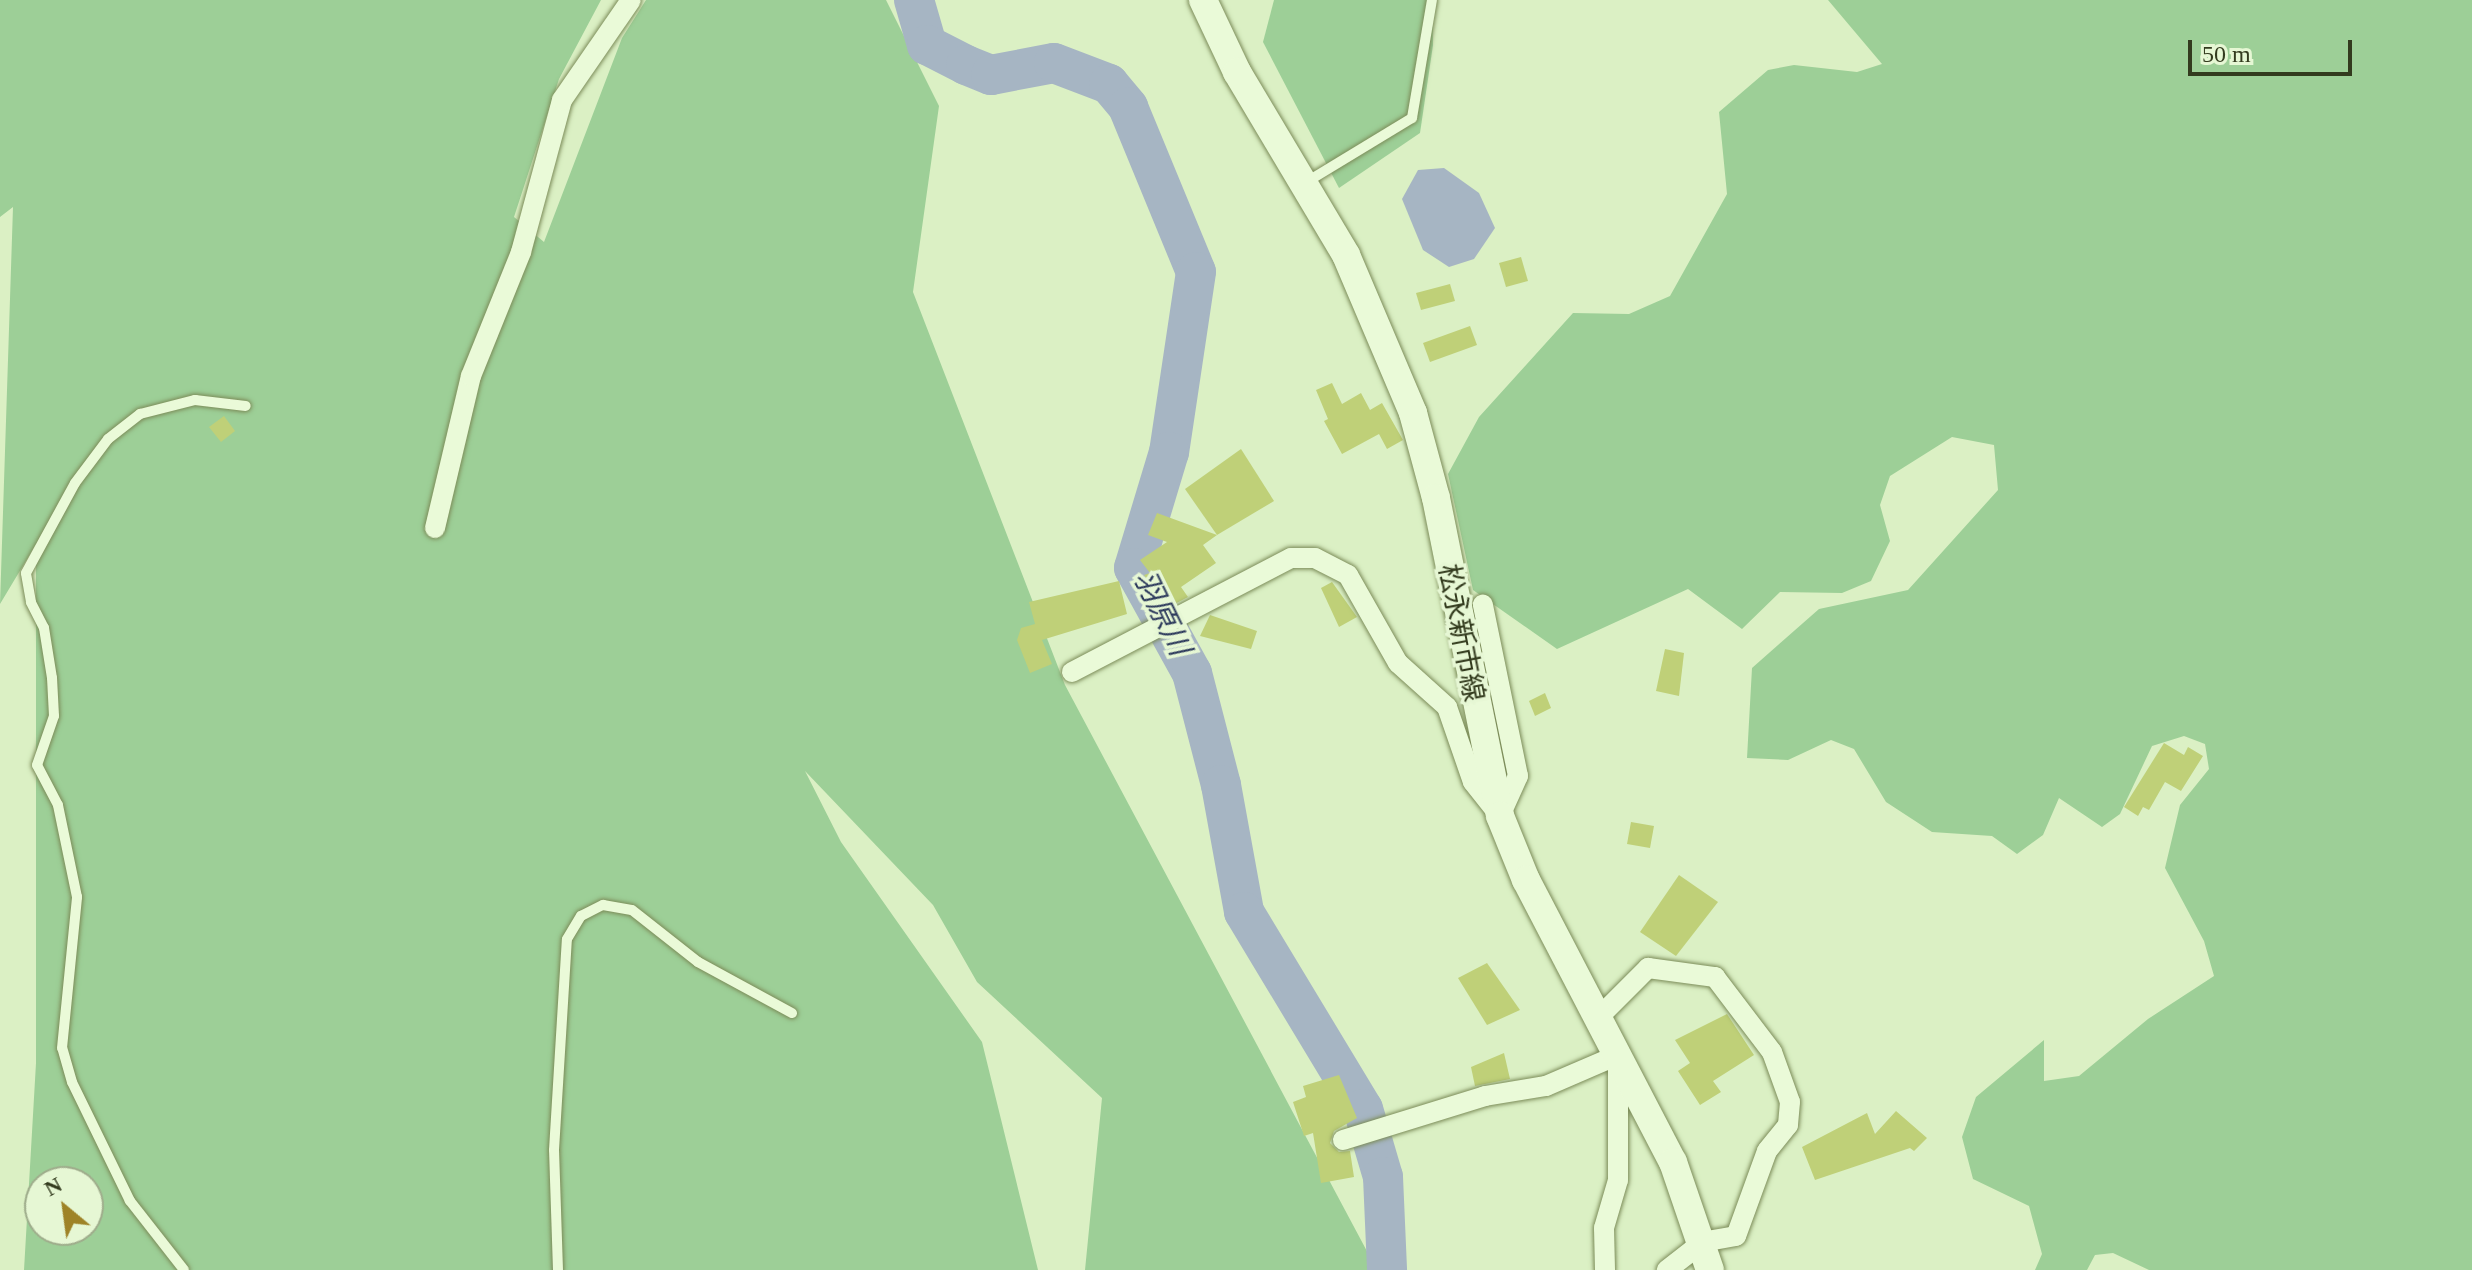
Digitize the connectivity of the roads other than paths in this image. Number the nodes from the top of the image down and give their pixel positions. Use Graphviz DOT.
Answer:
graph roads {
  1 [pos="631,0"];
  2 [pos="1203,0"];
  3 [pos="1432,0"];
  4 [pos="1304,184"];
  5 [pos="246,406"];
  6 [pos="435,528"];
  7 [pos="1483,605"];
  8 [pos="1072,672"];
  9 [pos="1500,816"];
  10 [pos="792,1013"];
  11 [pos="1598,1018"];
  12 [pos="1618,1055"];
  13 [pos="1343,1140"];
  14 [pos="1703,1242"];
  15 [pos="184,1270"];
  16 [pos="558,1270"];
  17 [pos="1605,1270"];
  18 [pos="1667,1270"];
  19 [pos="1710,1270"];
  1 -- 6 [label="street"];
  2 -- 4 [label="main road, 松永新市線"];
  3 -- 4 [label="lane"];
  4 -- 9 [label="main road, 松永新市線"];
  5 -- 15 [label="lane"];
  7 -- 9 [label="street"];
  8 -- 9 [label="street"];
  9 -- 11 [label="main road, 松永新市線"];
  10 -- 16 [label="lane"];
  11 -- 12 [label="main road, 松永新市線"];
  11 -- 14 [label="street"];
  12 -- 13 [label="street"];
  12 -- 14 [label="main road, 松永新市線"];
  12 -- 17 [label="street"];
  14 -- 18 [label="street"];
  14 -- 19 [label="main road, 松永新市線"];
}
